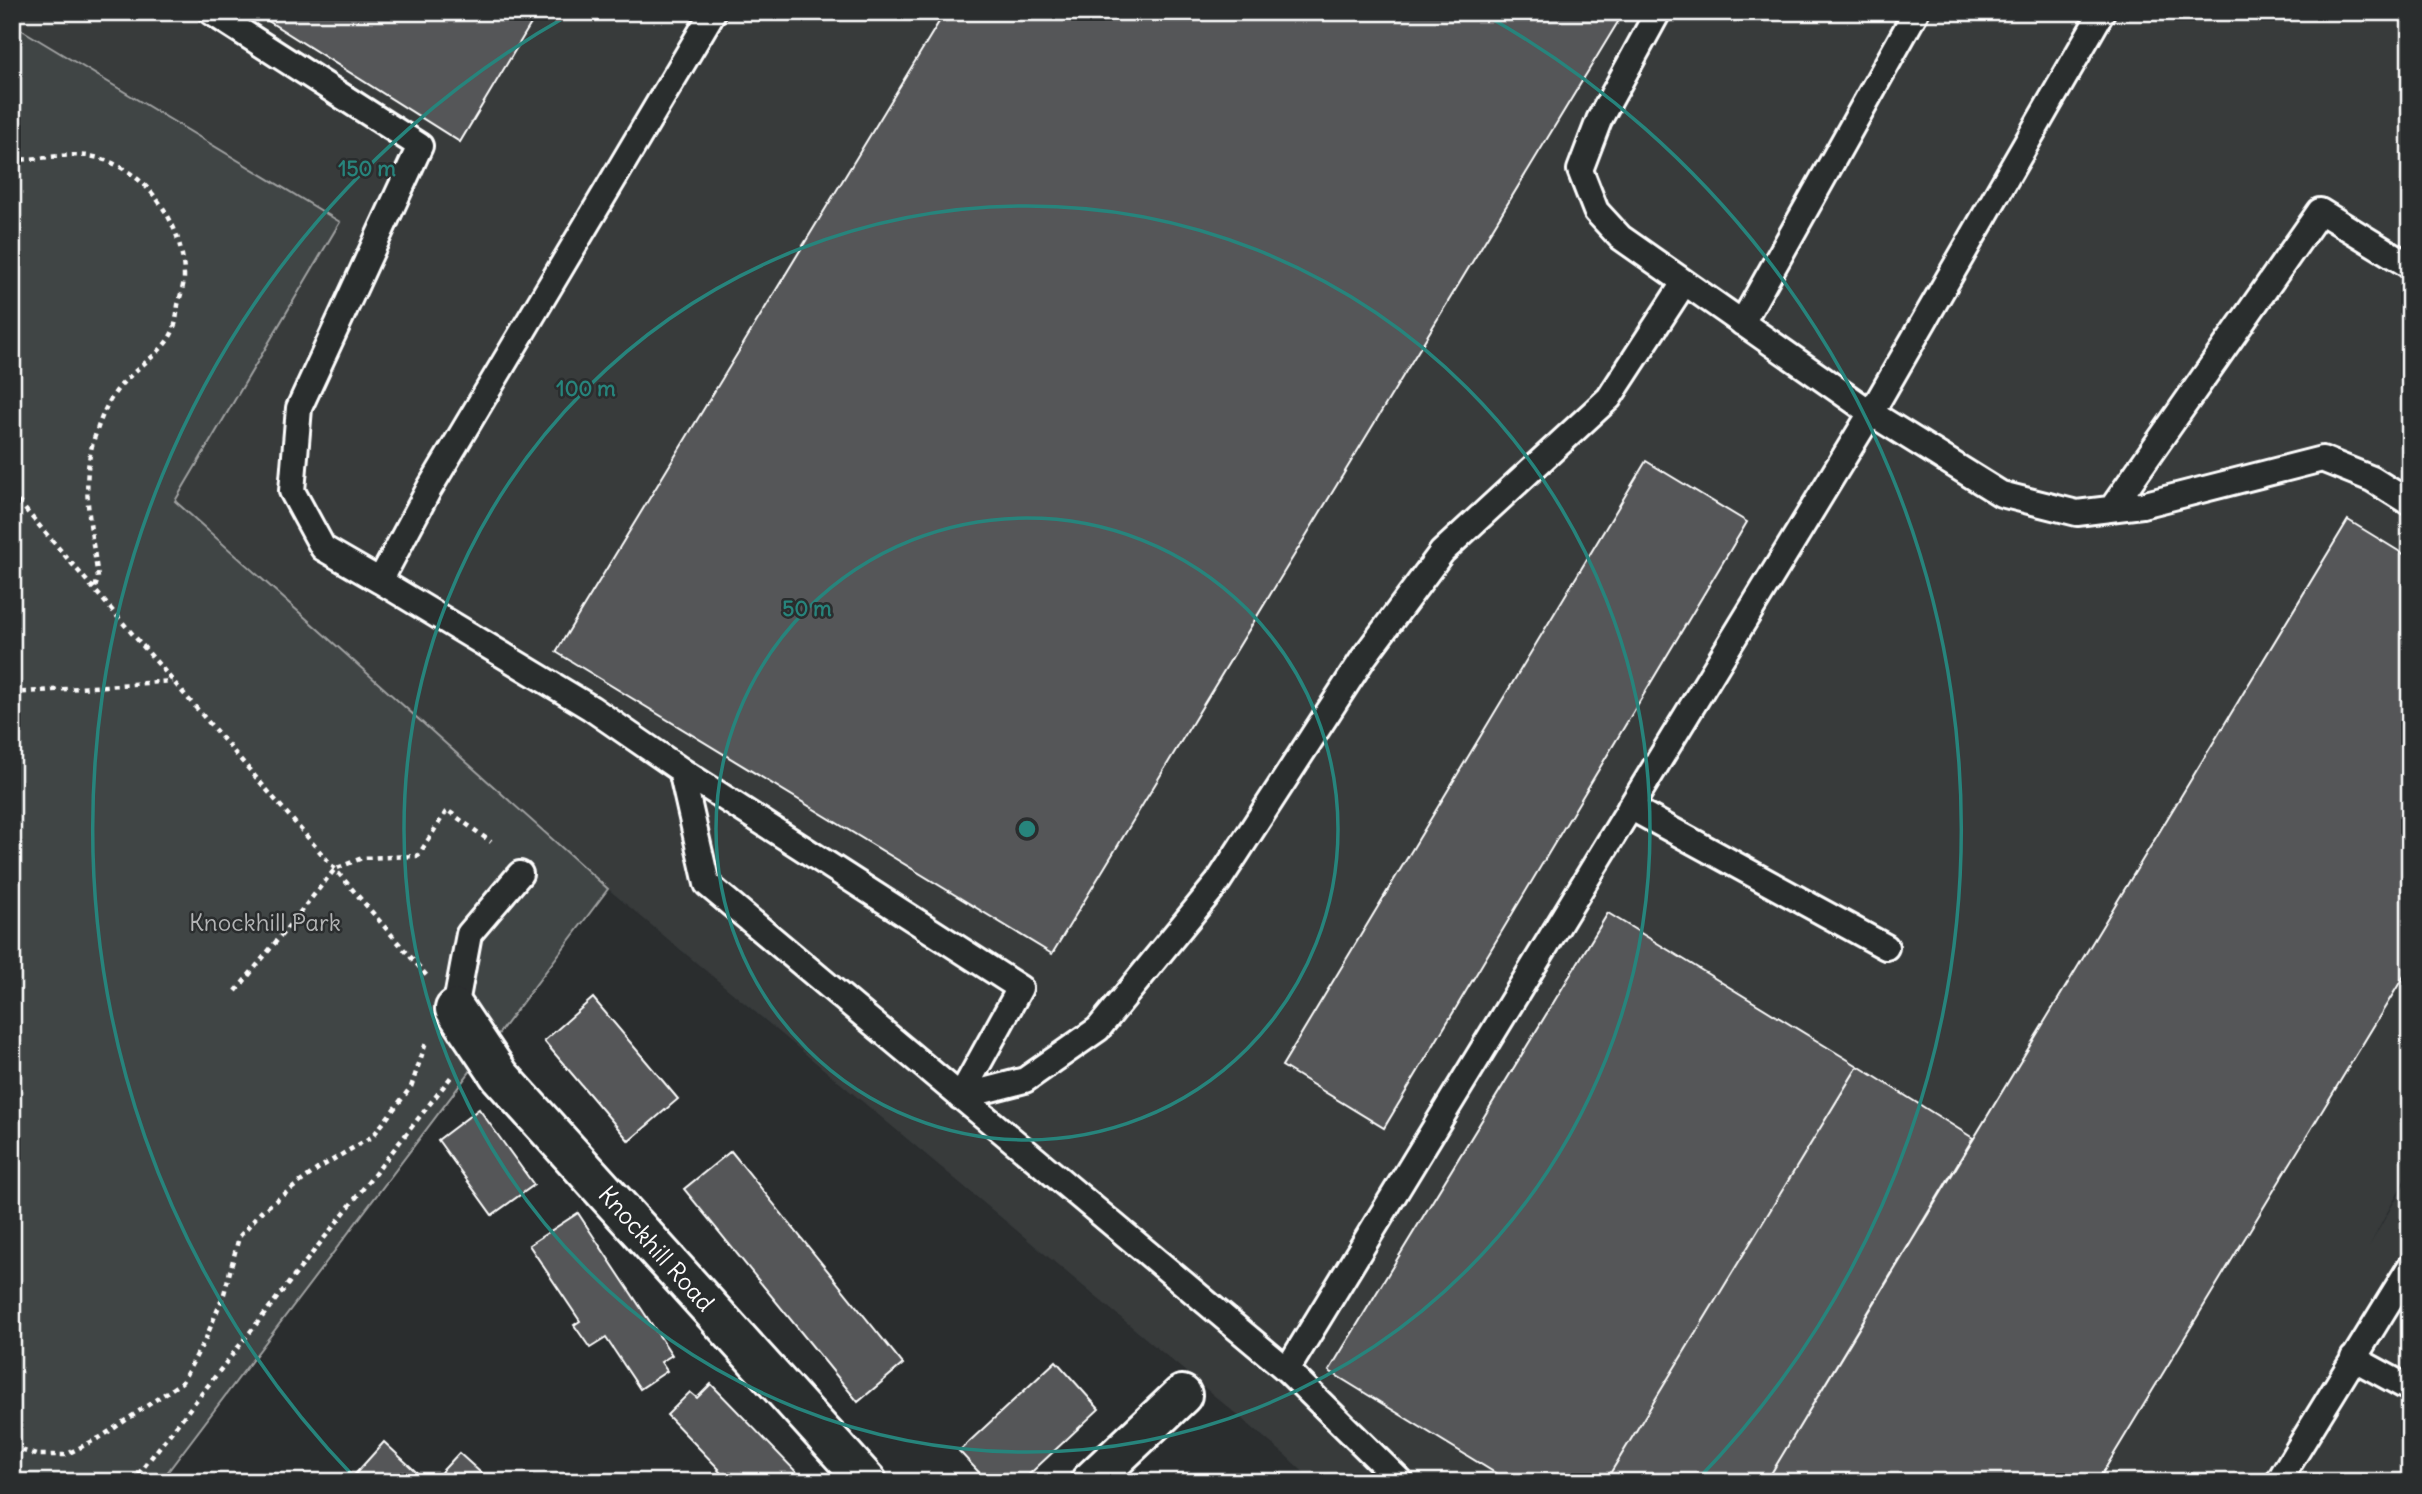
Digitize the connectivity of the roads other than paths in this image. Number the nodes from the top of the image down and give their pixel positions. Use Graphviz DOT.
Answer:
graph roads {
  1 [pos="211,12"];
  2 [pos="713,12"];
  3 [pos="1658,12"];
  4 [pos="1916,12"];
  5 [pos="2102,12"];
  6 [pos="2410,266"];
  7 [pos="1684,283"];
  8 [pos="1742,323"];
  9 [pos="1871,413"];
  10 [pos="2410,503"];
  11 [pos="2112,508"];
  12 [pos="380,581"];
  13 [pos="681,770"];
  14 [pos="1630,807"];
  15 [pos="520,874"];
  16 [pos="1886,947"];
  17 [pos="455,1009"];
  18 [pos="960,1097"];
  19 [pos="2410,1267"];
  20 [pos="2353,1358"];
  21 [pos="1287,1370"];
  22 [pos="2410,1390"];
  23 [pos="1182,1395"];
  24 [pos="867,1482"];
  25 [pos="1090,1482"];
  26 [pos="1401,1482"];
  27 [pos="2278,1482"];
  1 -- 12 [label="lane"];
  2 -- 12 [label="lane"];
  3 -- 7 [label="lane"];
  4 -- 8 [label="lane"];
  5 -- 9 [label="lane"];
  6 -- 11 [label="lane"];
  7 -- 8 [label="lane"];
  7 -- 18 [label="lane"];
  8 -- 9 [label="lane"];
  9 -- 11 [label="lane"];
  9 -- 14 [label="lane"];
  10 -- 11 [label="lane"];
  12 -- 13 [label="lane"];
  13 -- 18 [label="lane"];
  13 -- 18 [label="lane"];
  14 -- 16 [label="lane"];
  14 -- 21 [label="lane"];
  15 -- 17 [label="lane"];
  17 -- 24 [label="street, Knockhill Road"];
  18 -- 21 [label="lane"];
  19 -- 20 [label="lane"];
  20 -- 22 [label="lane"];
  20 -- 27 [label="lane"];
  21 -- 26 [label="lane"];
  23 -- 25 [label="street"];
}
